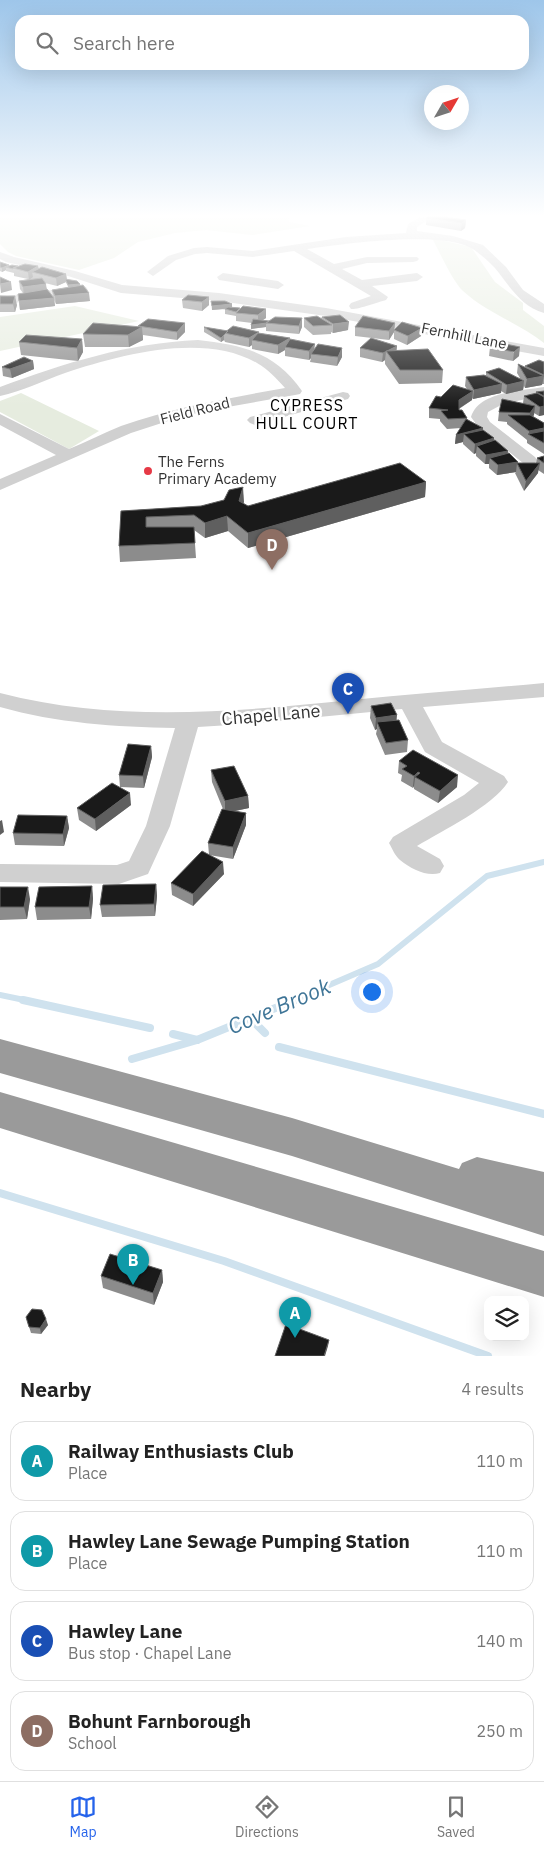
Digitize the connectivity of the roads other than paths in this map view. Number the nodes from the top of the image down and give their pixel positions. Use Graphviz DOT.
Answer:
graph roads {
  1 [pos="94,280"];
  2 [pos="246,280"];
  3 [pos="355,280"];
  4 [pos="391,280"];
  5 [pos="509,280"];
  6 [pos="106,284"];
  7 [pos="362,284"];
  8 [pos="278,285"];
  9 [pos="0,299"];
  10 [pos="355,306"];
  11 [pos="544,309"];
  12 [pos="326,312"];
  13 [pos="296,322"];
  14 [pos="544,352"];
  15 [pos="295,391"];
  16 [pos="544,391"];
  17 [pos="0,392"];
  18 [pos="343,396"];
  19 [pos="314,403"];
  20 [pos="0,419"];
  21 [pos="255,420"];
  22 [pos="68,455"];
  23 [pos="529,460"];
  24 [pos="0,485"];
  25 [pos="544,690"];
  26 [pos="0,700"];
  27 [pos="408,701"];
  28 [pos="188,721"];
  29 [pos="431,866"];
  30 [pos="0,873"];
  31 [pos="0,1056"];
  32 [pos="0,1110"];
  33 [pos="292,1137"];
  34 [pos="544,1192"];
  35 [pos="544,1215"];
  36 [pos="544,1274"];
  1 -- 6 [label="street, Fernhill Lane"];
  2 -- 8 [label="street"];
  3 -- 7 [label="street"];
  4 -- 7 [label="street"];
  5 -- 11 [label="street"];
  6 -- 9 [label="street"];
  6 -- 12 [label="street, Fernhill Lane"];
  7 -- 10 [label="street"];
  12 -- 13 [label="street"];
  12 -- 14 [label="street, Fernhill Lane"];
  15 -- 17 [label="street"];
  15 -- 19 [label="street"];
  15 -- 22 [label="street, Field Road"];
  16 -- 23 [label="street"];
  18 -- 19 [label="street"];
  19 -- 21 [label="street"];
  20 -- 22 [label="street"];
  22 -- 24 [label="street, Field Road"];
  25 -- 27 [label="street, Chapel Lane"];
  26 -- 28 [label="street, Chapel Lane"];
  27 -- 28 [label="street, Chapel Lane"];
  27 -- 29 [label="street"];
  28 -- 30 [label="street"];
  31 -- 33 [label="highway"];
  32 -- 36 [label="highway"];
  33 -- 34 [label="highway"];
  33 -- 35 [label="highway"];
}
